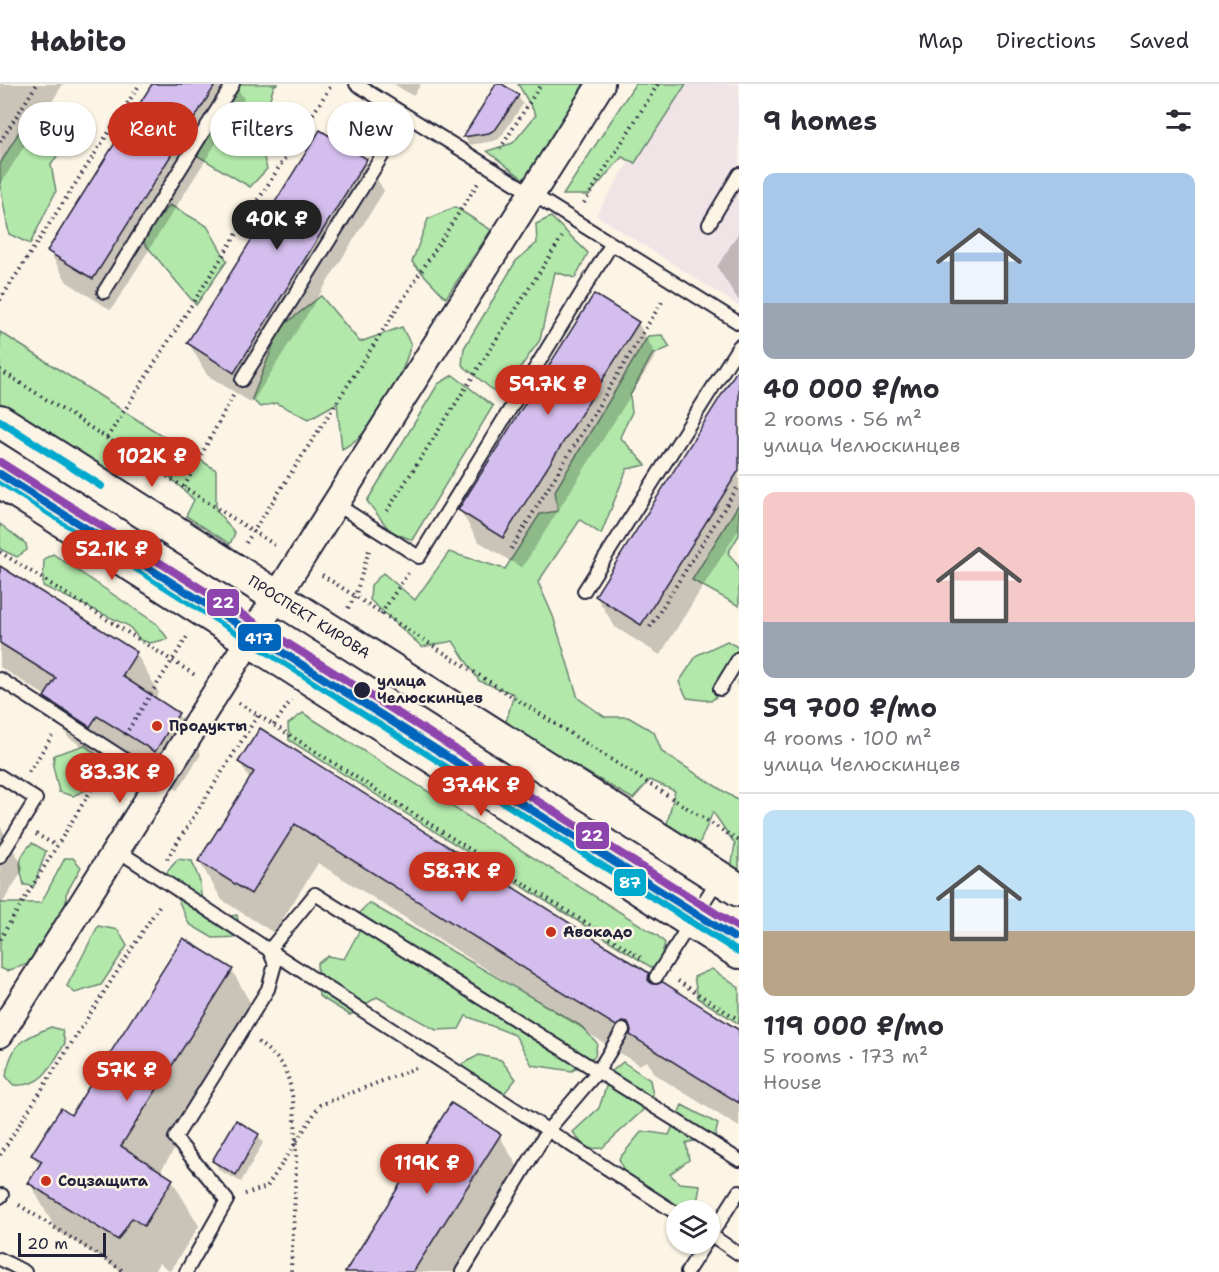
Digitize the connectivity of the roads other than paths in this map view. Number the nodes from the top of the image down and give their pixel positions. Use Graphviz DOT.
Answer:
graph roads {
  1 [pos="233,84"];
  2 [pos="356,84"];
  3 [pos="601,84"];
  4 [pos="385,102"];
  5 [pos="414,120"];
  6 [pos="382,156"];
  7 [pos="739,174"];
  8 [pos="531,194"];
  9 [pos="709,224"];
  10 [pos="611,244"];
  11 [pos="104,291"];
  12 [pos="739,322"];
  13 [pos="739,346"];
  14 [pos="242,380"];
  15 [pos="0,421"];
  16 [pos="0,481"];
  17 [pos="336,504"];
  18 [pos="584,591"];
  19 [pos="277,597"];
  20 [pos="250,639"];
  21 [pos="739,658"];
  22 [pos="0,679"];
  23 [pos="720,689"];
  24 [pos="0,776"];
  25 [pos="160,782"];
  26 [pos="117,850"];
  27 [pos="0,857"];
  28 [pos="729,884"];
  29 [pos="691,922"];
  30 [pos="269,950"];
  31 [pos="739,952"];
  32 [pos="658,974"];
  33 [pos="623,1030"];
  34 [pos="0,1034"];
  35 [pos="598,1071"];
  36 [pos="548,1130"];
  37 [pos="739,1160"];
  38 [pos="739,1191"];
  39 [pos="666,1207"];
  40 [pos="720,1220"];
  41 [pos="720,1243"];
  42 [pos="698,1254"];
  43 [pos="739,1254"];
  44 [pos="0,1259"];
  45 [pos="25,1272"];
  46 [pos="186,1272"];
  47 [pos="462,1272"];
  48 [pos="687,1272"];
  1 -- 11 [label="lane"];
  2 -- 4 [label="lane"];
  3 -- 8 [label="street"];
  5 -- 8 [label="lane"];
  6 -- 14 [label="lane"];
  7 -- 9 [label="lane"];
  8 -- 10 [label="lane"];
  8 -- 17 [label="street"];
  10 -- 12 [label="lane"];
  10 -- 17 [label="lane"];
  13 -- 18 [label="lane"];
  15 -- 19 [label="street, ПРОСПЕКТ КИРОВА"];
  16 -- 20 [label="street"];
  17 -- 19 [label="street"];
  19 -- 20 [label="street"];
  19 -- 28 [label="street, ПРОСПЕКТ КИРОВА"];
  20 -- 25 [label="street"];
  20 -- 29 [label="street"];
  21 -- 23 [label="lane"];
  22 -- 25 [label="lane"];
  24 -- 27 [label="lane"];
  25 -- 26 [label="street"];
  26 -- 30 [label="lane"];
  26 -- 34 [label="street"];
  28 -- 29 [label="lane"];
  29 -- 31 [label="street"];
  29 -- 32 [label="lane"];
  30 -- 35 [label="lane"];
  30 -- 36 [label="lane"];
  30 -- 46 [label="lane"];
  33 -- 35 [label="lane"];
  35 -- 36 [label="lane"];
  35 -- 37 [label="lane"];
  36 -- 39 [label="lane"];
  36 -- 47 [label="lane"];
  38 -- 40 [label="lane"];
  41 -- 43 [label="lane"];
  42 -- 48 [label="lane"];
  44 -- 45 [label="lane"];
}
